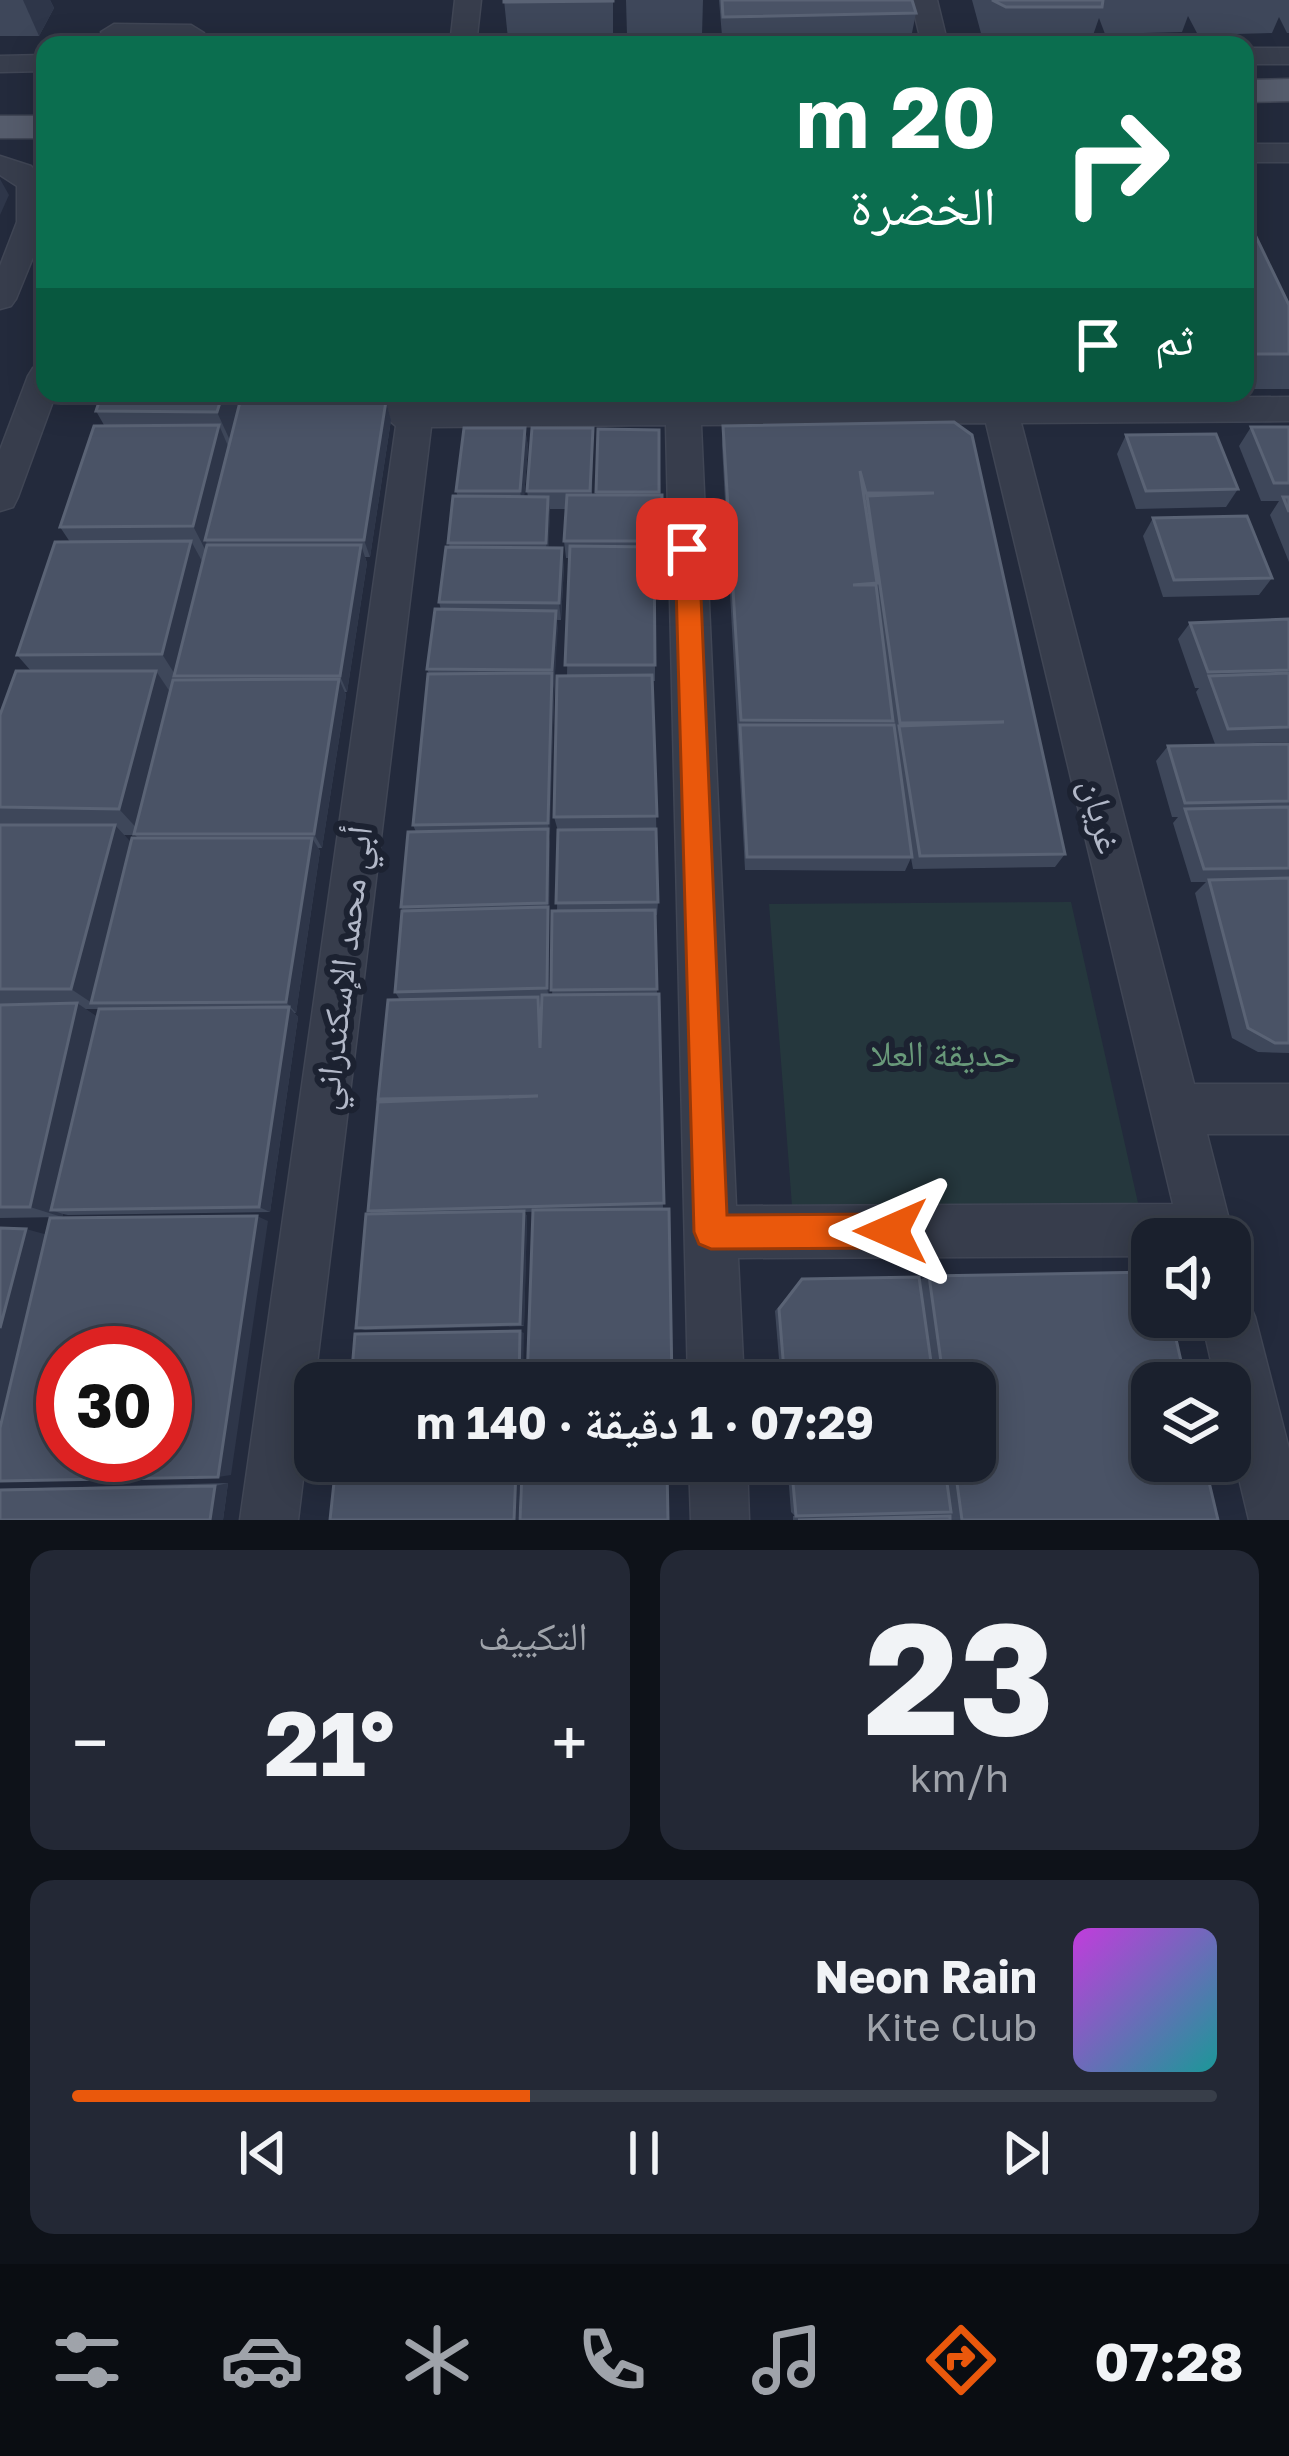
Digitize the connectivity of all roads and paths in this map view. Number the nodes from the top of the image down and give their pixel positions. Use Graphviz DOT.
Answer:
graph roads {
  1 [pos="128,0"];
  2 [pos="203,0"];
  3 [pos="468,0"];
  4 [pos="924,0"];
  5 [pos="112,36"];
  6 [pos="190,36"];
  7 [pos="464,36"];
  8 [pos="933,36"];
  9 [pos="1254,56"];
  10 [pos="1289,56"];
  11 [pos="36,63"];
  12 [pos="0,64"];
  13 [pos="1289,90"];
  14 [pos="1254,91"];
  15 [pos="0,100"];
  16 [pos="36,100"];
  17 [pos="1289,118"];
  18 [pos="1254,119"];
  19 [pos="0,127"];
  20 [pos="36,127"];
  21 [pos="1254,153"];
  22 [pos="1289,153"];
  23 [pos="36,160"];
  24 [pos="0,162"];
  25 [pos="36,194"];
  26 [pos="36,223"];
  27 [pos="0,299"];
  28 [pos="36,400"];
  29 [pos="999,402"];
  30 [pos="406,408"];
  31 [pos="1289,409"];
  32 [pos="682,412"];
  33 [pos="0,497"];
  34 [pos="1289,1108"];
  35 [pos="1174,1109"];
  36 [pos="1203,1218"];
  37 [pos="711,1232"];
  38 [pos="1131,1234"];
  39 [pos="1233,1338"];
  40 [pos="715,1362"];
  41 [pos="719,1482"];
  42 [pos="269,1520"];
  43 [pos="720,1520"];
  44 [pos="1278,1520"];
  1 -- 5 [label="street"];
  2 -- 6 [label="street"];
  3 -- 7 [label="street"];
  4 -- 8 [label="street"];
  9 -- 10 [label="street"];
  11 -- 12 [label="street"];
  13 -- 14 [label="main road"];
  15 -- 16 [label="main road"];
  17 -- 18 [label="main road"];
  19 -- 20 [label="main road"];
  21 -- 22 [label="street"];
  23 -- 24 [label="street"];
  24 -- 25 [label="street"];
  26 -- 27 [label="street"];
  28 -- 33 [label="street"];
  29 -- 31 [label="street"];
  29 -- 32 [label="street"];
  29 -- 35 [label="street, غريان"];
  30 -- 32 [label="street"];
  30 -- 42 [label="street, أبي محمد الإسكندراني"];
  32 -- 37 [label="street"];
  34 -- 35 [label="street"];
  35 -- 36 [label="street, غريان"];
  37 -- 38 [label="street"];
  37 -- 40 [label="street"];
  39 -- 44 [label="street"];
  41 -- 43 [label="street"];
}
